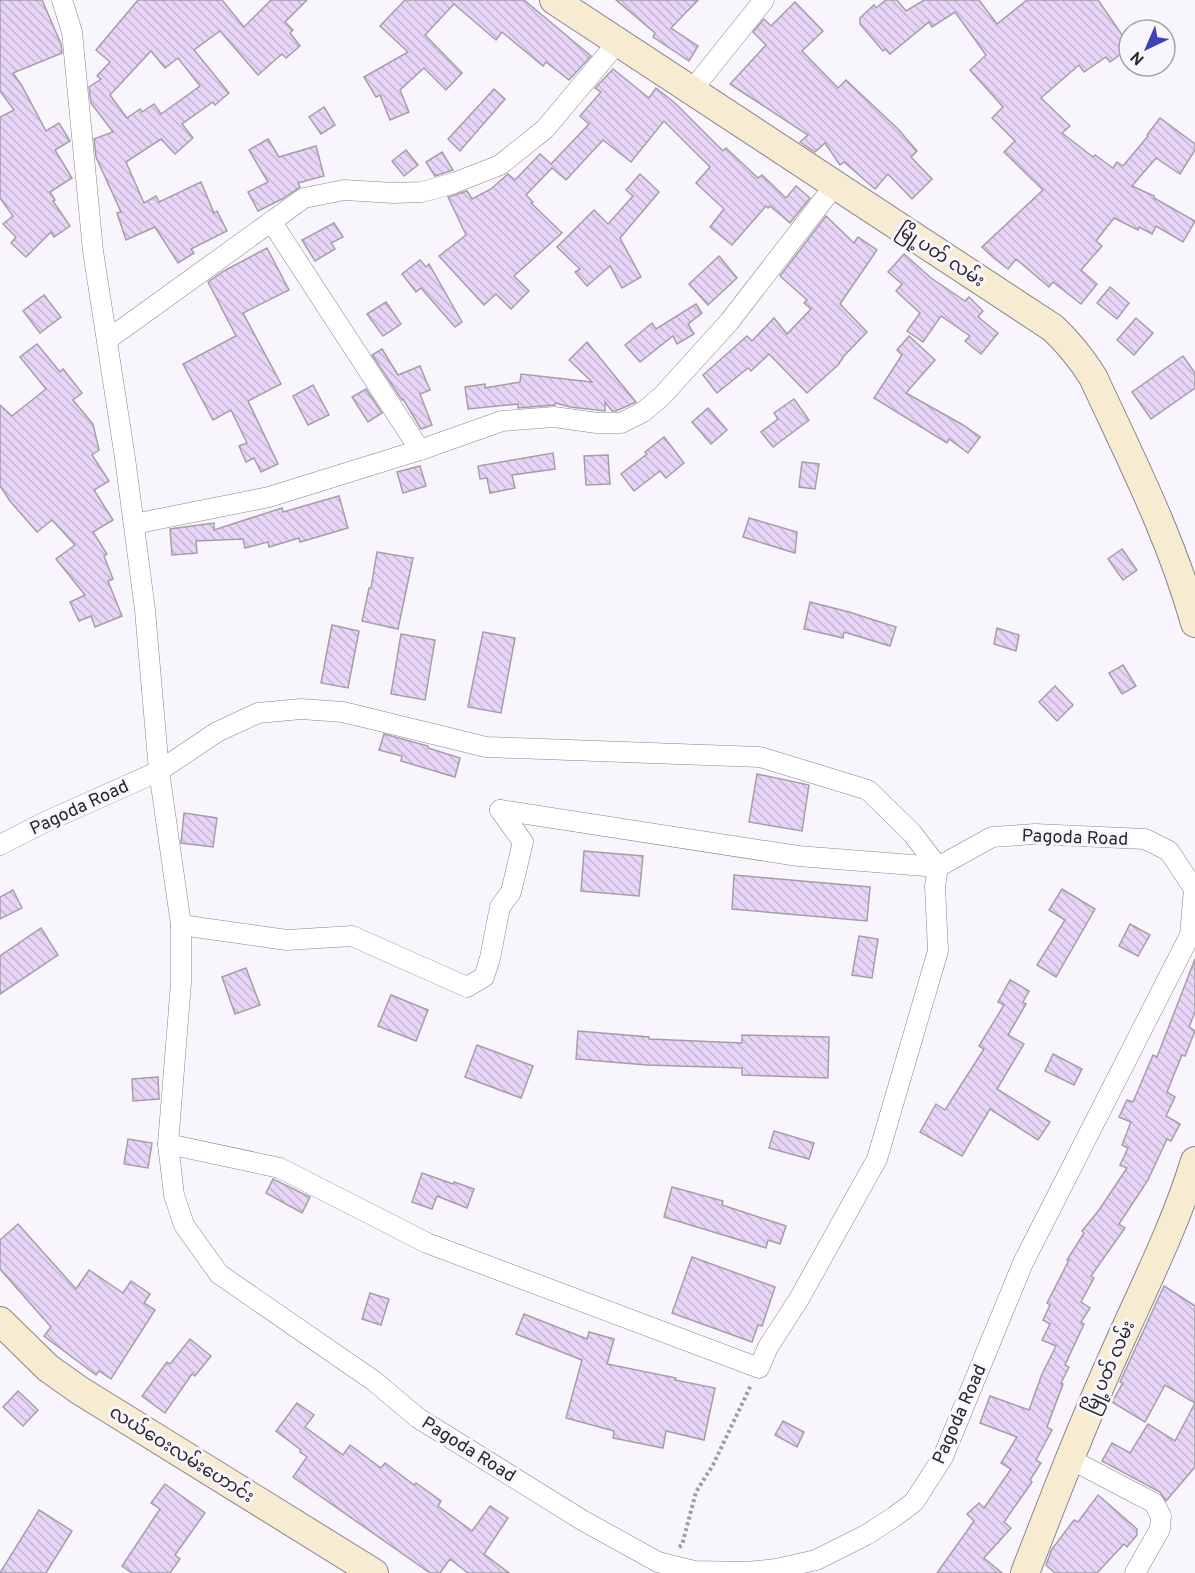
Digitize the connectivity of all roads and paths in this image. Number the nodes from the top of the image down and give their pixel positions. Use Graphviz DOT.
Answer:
graph roads {
  1 [pos="62,0"];
  2 [pos="554,0"];
  3 [pos="764,0"];
  4 [pos="618,42"];
  5 [pos="692,90"];
  6 [pos="835,184"];
  7 [pos="271,220"];
  8 [pos="107,340"];
  9 [pos="420,450"];
  10 [pos="134,524"];
  11 [pos="1195,622"];
  12 [pos="159,771"];
  13 [pos="0,845"];
  14 [pos="938,867"];
  15 [pos="1194,889"];
  16 [pos="181,925"];
  17 [pos="168,1144"];
  18 [pos="1195,1161"];
  19 [pos="0,1321"];
  20 [pos="759,1368"];
  21 [pos="1070,1459"];
  22 [pos="658,1562"];
  23 [pos="374,1573"];
  24 [pos="1025,1573"];
  25 [pos="1135,1573"];
  1 -- 8 [label="street, Pagoda Road"];
  2 -- 4 [label="street, မြို့ပတ် လမ်း"];
  3 -- 5 [label="street"];
  4 -- 5 [label="street, မြို့ပတ် လမ်း"];
  4 -- 7 [label="street"];
  5 -- 6 [label="street, မြို့ပတ် လမ်း"];
  6 -- 9 [label="street"];
  6 -- 11 [label="street, မြို့ပတ် လမ်း"];
  7 -- 8 [label="street"];
  7 -- 9 [label="street"];
  8 -- 10 [label="street, Pagoda Road"];
  9 -- 10 [label="street"];
  10 -- 12 [label="street, Pagoda Road"];
  12 -- 13 [label="street, Pagoda Road"];
  12 -- 14 [label="street, Pagoda Road"];
  12 -- 16 [label="street, Pagoda Road"];
  14 -- 15 [label="street, Pagoda Road"];
  14 -- 16 [label="street"];
  14 -- 20 [label="street"];
  15 -- 22 [label="street, Pagoda Road"];
  16 -- 17 [label="street, Pagoda Road"];
  17 -- 20 [label="street"];
  17 -- 22 [label="street, Pagoda Road"];
  18 -- 21 [label="street, မြို့ပတ် လမ်း"];
  19 -- 23 [label="street, လယ်ဝေးလမ်းဟောင်း"];
  20 -- 22 [label="path"];
  21 -- 24 [label="street, မြို့ပတ် လမ်း"];
  21 -- 25 [label="street"];
}
